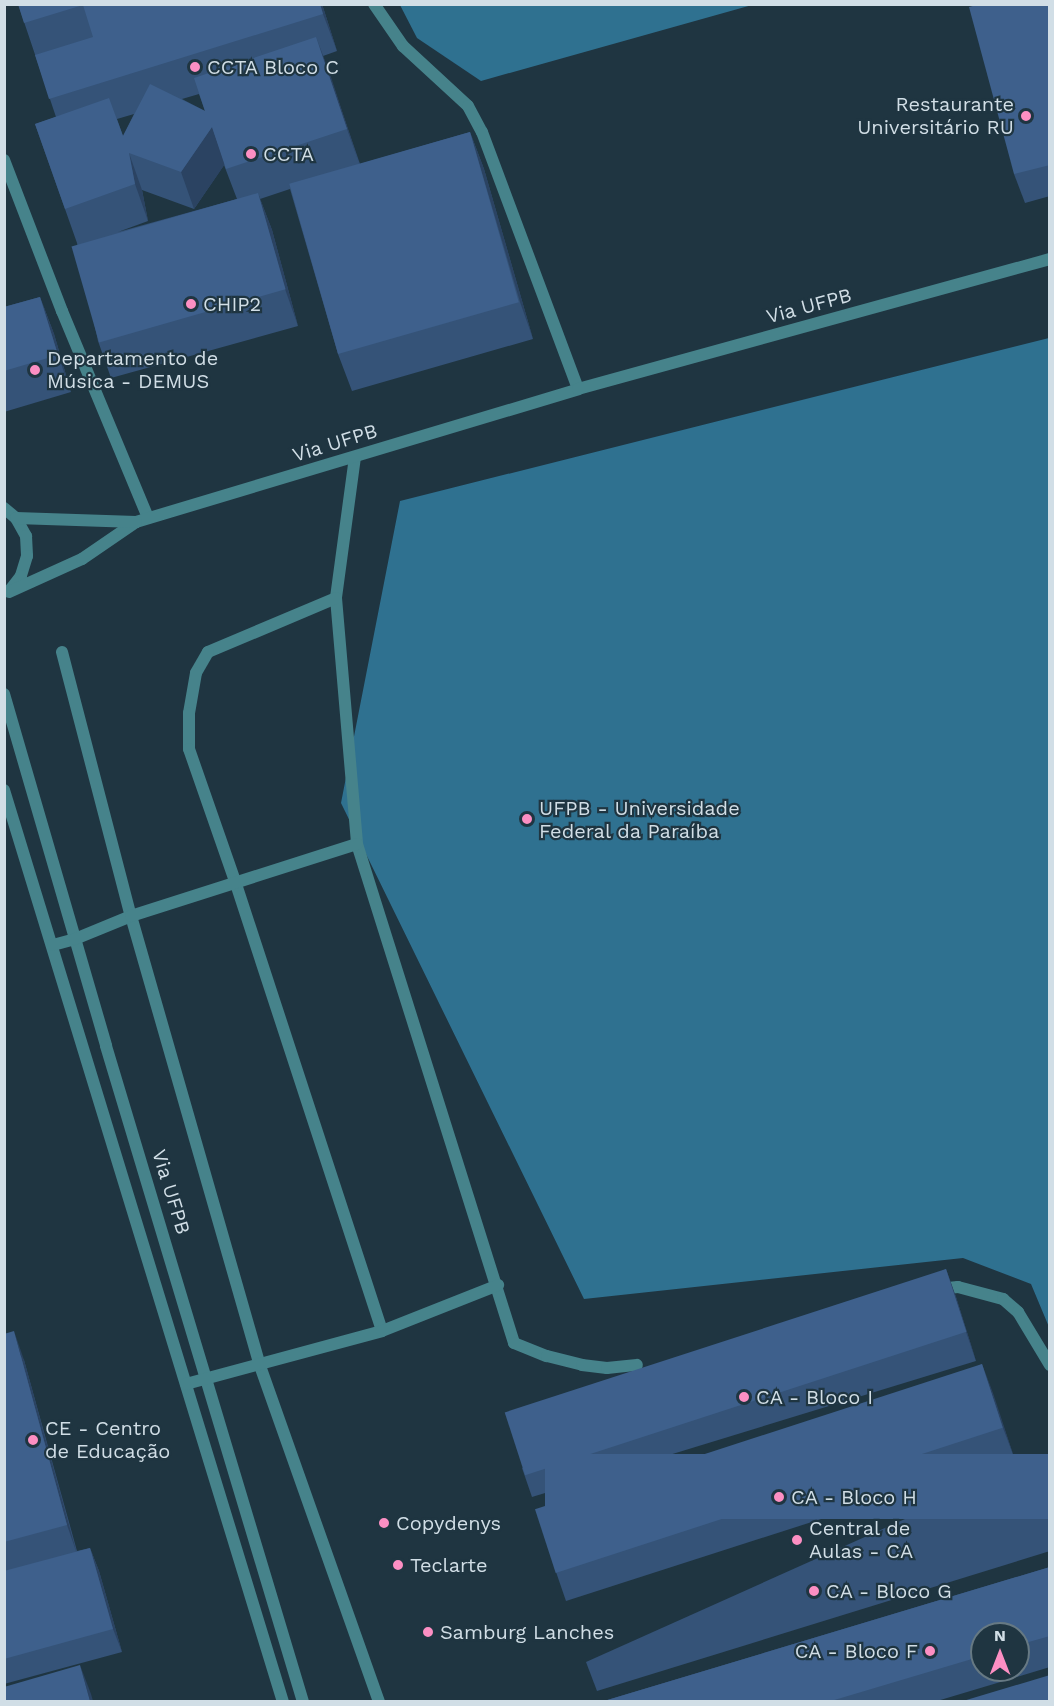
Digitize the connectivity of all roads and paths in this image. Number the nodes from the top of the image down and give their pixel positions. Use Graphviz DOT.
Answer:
graph roads {
  1 [pos="374,4"];
  2 [pos="4,160"];
  3 [pos="1050,259"];
  4 [pos="578,389"];
  5 [pos="355,457"];
  6 [pos="4,508"];
  7 [pos="16,518"];
  8 [pos="142,520"];
  9 [pos="7,593"];
  10 [pos="336,598"];
  11 [pos="62,652"];
  12 [pos="4,694"];
  13 [pos="4,790"];
  14 [pos="357,844"];
  15 [pos="236,884"];
  16 [pos="131,916"];
  17 [pos="75,939"];
  18 [pos="53,945"];
  19 [pos="498,1285"];
  20 [pos="925,1290"];
  21 [pos="382,1331"];
  22 [pos="651,1361"];
  23 [pos="259,1363"];
  24 [pos="1050,1365"];
  25 [pos="206,1377"];
  26 [pos="186,1384"];
  27 [pos="283,1701"];
  28 [pos="303,1701"];
  29 [pos="380,1701"];
  1 -- 4 [label="lane"];
  2 -- 8 [label="lane"];
  3 -- 4 [label="lane, Via UFPB"];
  4 -- 5 [label="lane, Via UFPB"];
  5 -- 8 [label="lane, Via UFPB"];
  5 -- 10 [label="lane"];
  6 -- 7 [label="lane, Via UFPB"];
  7 -- 8 [label="lane, Via UFPB"];
  7 -- 9 [label="lane, Via UFPB"];
  8 -- 9 [label="lane, Via UFPB"];
  10 -- 14 [label="lane"];
  10 -- 15 [label="lane"];
  11 -- 16 [label="lane"];
  12 -- 17 [label="lane, Via UFPB"];
  13 -- 18 [label="lane, Via UFPB"];
  14 -- 15 [label="lane"];
  14 -- 19 [label="lane"];
  15 -- 16 [label="lane"];
  15 -- 21 [label="lane"];
  16 -- 17 [label="lane"];
  16 -- 23 [label="lane"];
  17 -- 18 [label="lane"];
  17 -- 25 [label="lane, Via UFPB"];
  18 -- 26 [label="lane, Via UFPB"];
  19 -- 21 [label="lane"];
  19 -- 22 [label="lane"];
  20 -- 24 [label="lane"];
  21 -- 23 [label="lane"];
  23 -- 25 [label="lane"];
  23 -- 29 [label="lane"];
  25 -- 26 [label="lane"];
  25 -- 28 [label="lane, Via UFPB"];
  26 -- 27 [label="lane, Via UFPB"];
}
